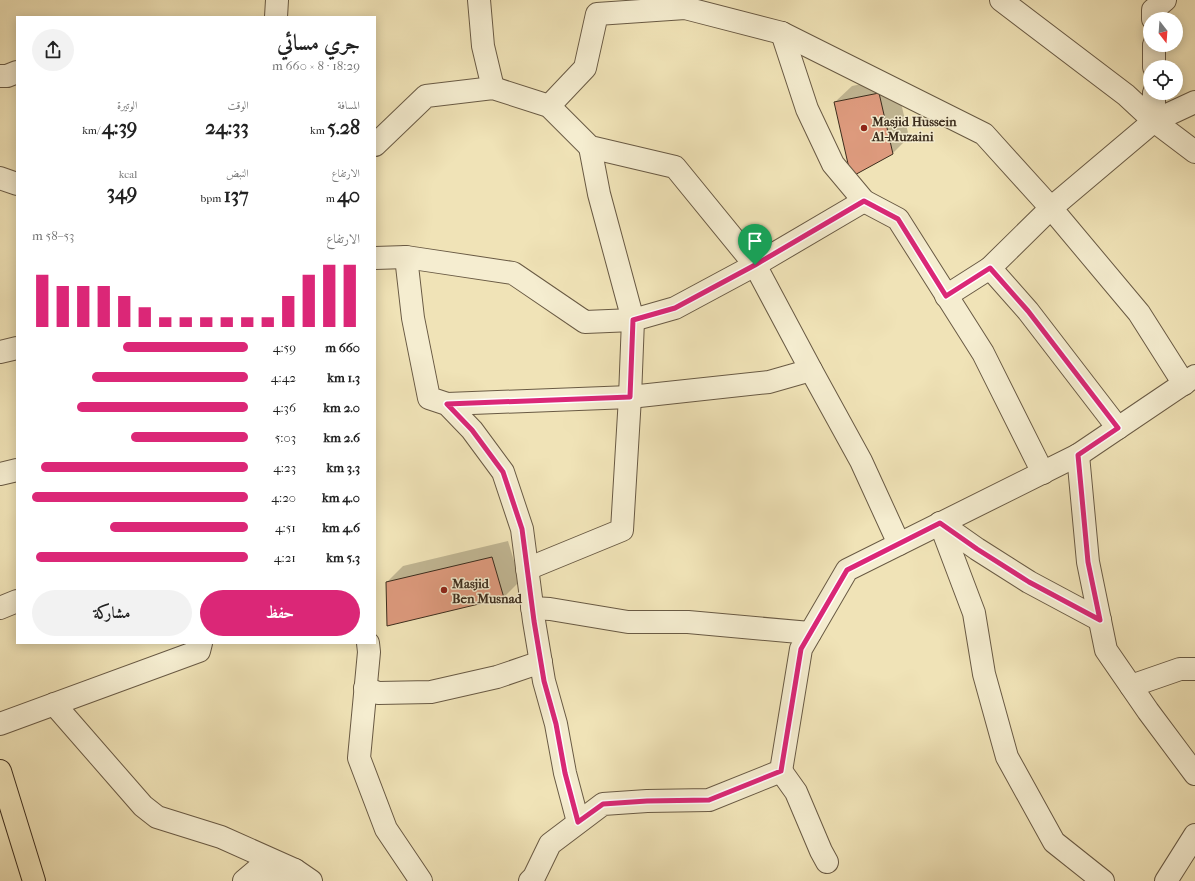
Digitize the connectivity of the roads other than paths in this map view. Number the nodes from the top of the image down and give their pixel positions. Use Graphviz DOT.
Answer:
graph roads {
  1 [pos="277,0"];
  2 [pos="479,0"];
  3 [pos="1001,0"];
  4 [pos="1165,0"];
  5 [pos="1153,12"];
  6 [pos="276,16"];
  7 [pos="782,33"];
  8 [pos="16,72"];
  9 [pos="0,76"];
  10 [pos="492,88"];
  11 [pos="1154,100"];
  12 [pos="1195,102"];
  13 [pos="548,106"];
  14 [pos="1154,120"];
  15 [pos="376,144"];
  16 [pos="590,148"];
  17 [pos="1195,152"];
  18 [pos="0,178"];
  19 [pos="16,184"];
  20 [pos="864,201"];
  21 [pos="1051,208"];
  22 [pos="406,257"];
  23 [pos="376,258"];
  24 [pos="755,265"];
  25 [pos="990,268"];
  26 [pos="946,296"];
  27 [pos="633,320"];
  28 [pos="16,348"];
  29 [pos="0,352"];
  30 [pos="811,370"];
  31 [pos="1189,380"];
  32 [pos="630,397"];
  33 [pos="447,404"];
  34 [pos="1118,428"];
  35 [pos="1078,455"];
  36 [pos="16,470"];
  37 [pos="1043,472"];
  38 [pos="0,474"];
  39 [pos="940,523"];
  40 [pos="898,544"];
  41 [pos="527,569"];
  42 [pos="16,601"];
  43 [pos="0,608"];
  44 [pos="532,608"];
  45 [pos="1100,620"];
  46 [pos="810,633"];
  47 [pos="201,644"];
  48 [pos="368,644"];
  49 [pos="541,662"];
  50 [pos="1195,669"];
  51 [pos="1131,686"];
  52 [pos="365,688"];
  53 [pos="54,704"];
  54 [pos="0,724"];
  55 [pos="0,771"];
  56 [pos="781,771"];
  57 [pos="1195,774"];
  58 [pos="578,822"];
  59 [pos="1195,835"];
  60 [pos="827,862"];
  61 [pos="1078,872"];
  62 [pos="303,876"];
  63 [pos="34,881"];
  64 [pos="244,881"];
  65 [pos="420,881"];
  66 [pos="530,881"];
  67 [pos="1102,881"];
  68 [pos="1166,881"];
  1 -- 6 [label="street"];
  2 -- 10 [label="street"];
  3 -- 14 [label="street"];
  4 -- 5 [label="street"];
  7 -- 13 [label="street"];
  7 -- 20 [label="street"];
  7 -- 21 [label="street"];
  8 -- 9 [label="street"];
  10 -- 13 [label="street"];
  10 -- 15 [label="street"];
  11 -- 14 [label="street"];
  12 -- 14 [label="street"];
  13 -- 16 [label="street"];
  14 -- 17 [label="street"];
  14 -- 21 [label="street"];
  16 -- 24 [label="street"];
  16 -- 27 [label="street"];
  18 -- 19 [label="street"];
  20 -- 24 [label="street"];
  20 -- 26 [label="street"];
  21 -- 25 [label="street"];
  21 -- 31 [label="street"];
  22 -- 23 [label="street"];
  22 -- 27 [label="street"];
  22 -- 33 [label="street"];
  24 -- 27 [label="street"];
  24 -- 30 [label="street"];
  25 -- 26 [label="street"];
  25 -- 34 [label="street"];
  26 -- 37 [label="street"];
  27 -- 32 [label="street"];
  28 -- 29 [label="street"];
  30 -- 32 [label="street"];
  30 -- 40 [label="street"];
  31 -- 34 [label="street"];
  32 -- 33 [label="street"];
  32 -- 41 [label="street"];
  33 -- 41 [label="street"];
  34 -- 35 [label="street"];
  35 -- 37 [label="street"];
  35 -- 45 [label="street"];
  36 -- 38 [label="street"];
  37 -- 39 [label="street"];
  39 -- 40 [label="street"];
  39 -- 45 [label="street"];
  39 -- 61 [label="street"];
  40 -- 46 [label="street"];
  41 -- 44 [label="street"];
  42 -- 43 [label="street"];
  44 -- 46 [label="street"];
  44 -- 49 [label="street"];
  45 -- 51 [label="street"];
  46 -- 56 [label="street"];
  47 -- 53 [label="street"];
  48 -- 52 [label="street"];
  49 -- 52 [label="street"];
  49 -- 58 [label="street"];
  50 -- 51 [label="street"];
  51 -- 57 [label="street"];
  52 -- 65 [label="street"];
  53 -- 54 [label="street"];
  53 -- 62 [label="street"];
  55 -- 63 [label="main road"];
  56 -- 58 [label="street"];
  56 -- 60 [label="street"];
  58 -- 66 [label="street"];
  59 -- 68 [label="street"];
  61 -- 67 [label="street"];
  62 -- 64 [label="street"];
}
